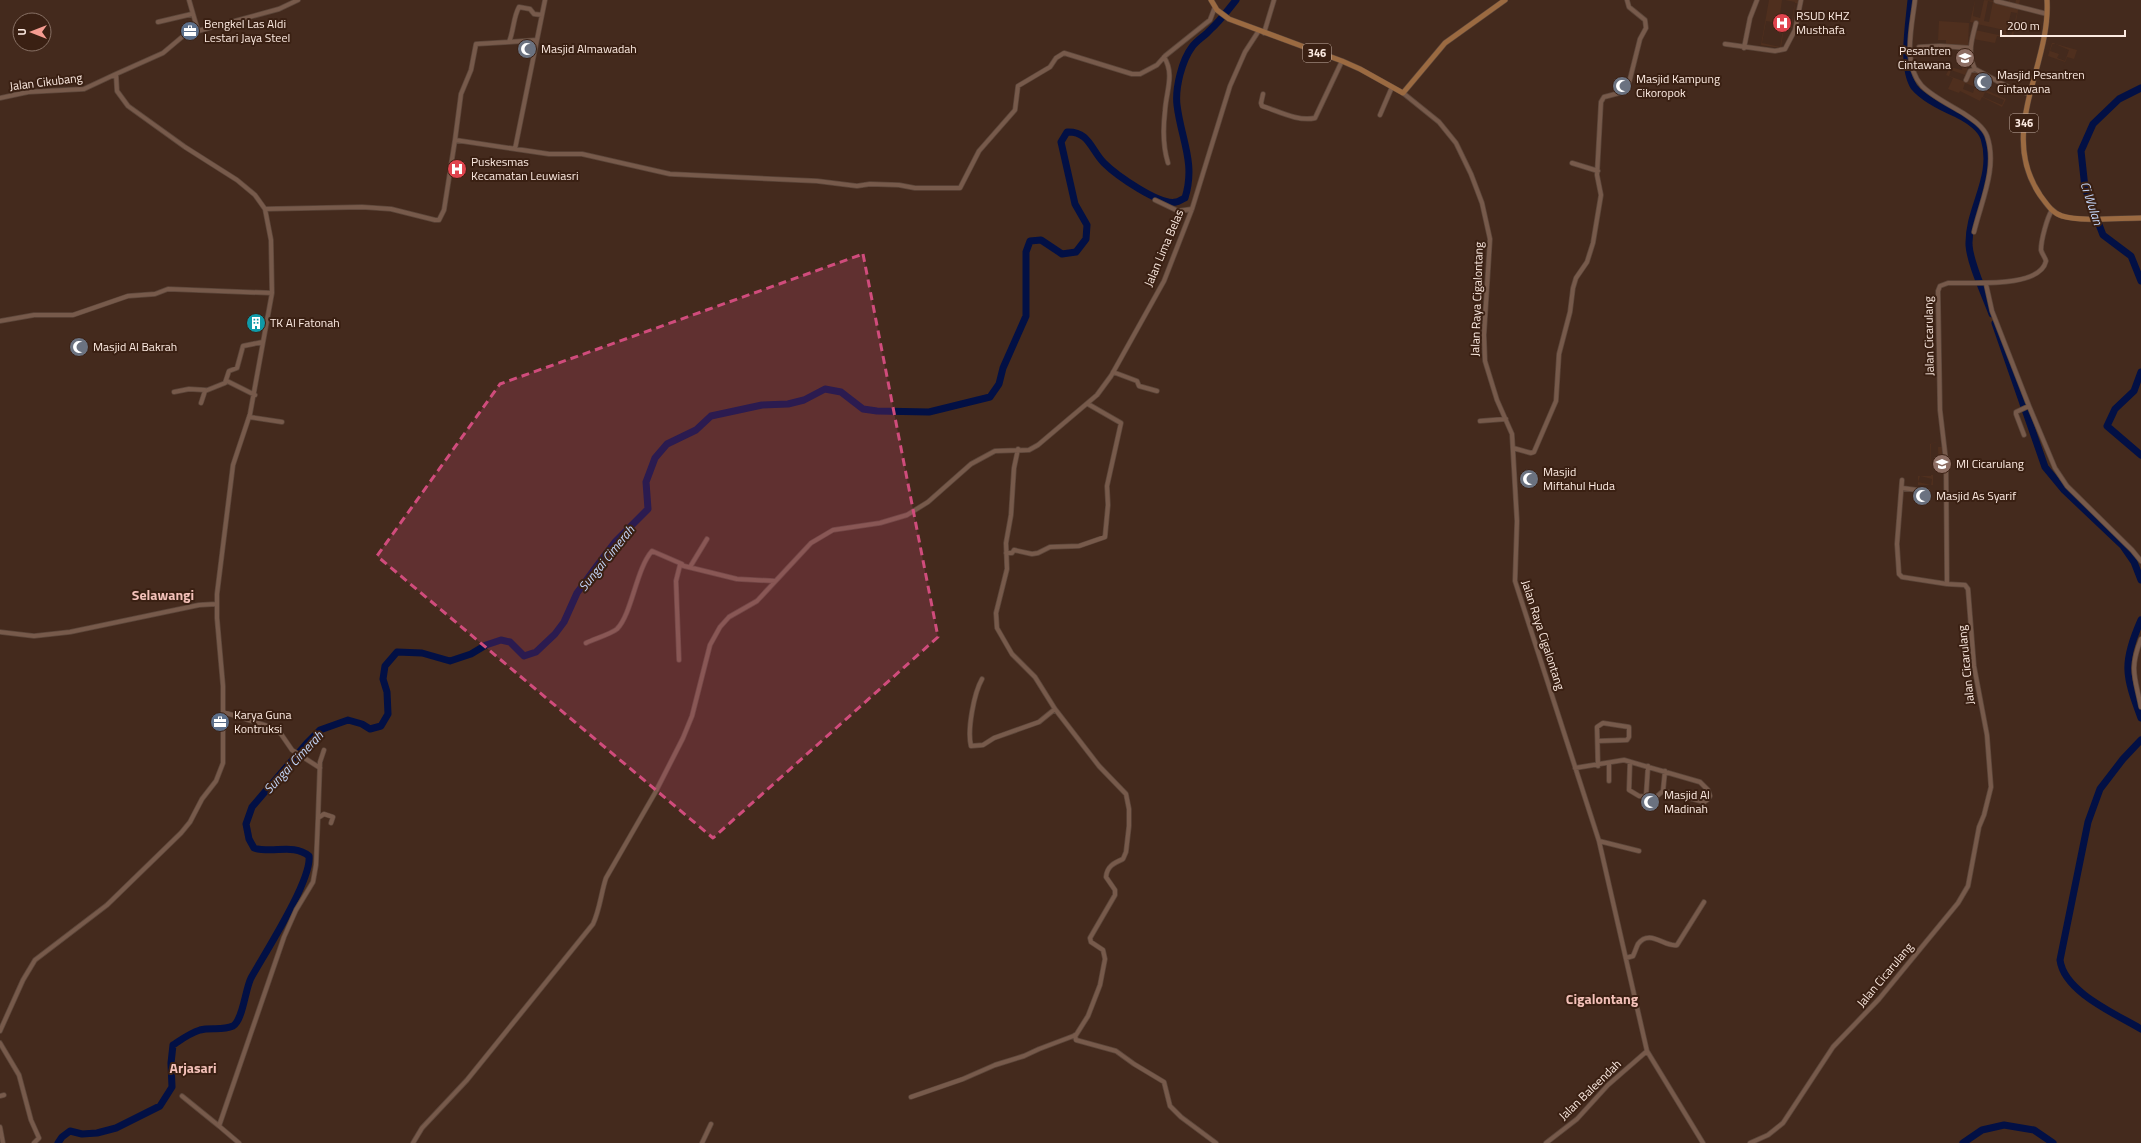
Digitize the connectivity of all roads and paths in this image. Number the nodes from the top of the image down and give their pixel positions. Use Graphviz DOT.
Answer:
graph roads {
  1 [pos="189,0"];
  2 [pos="298,0"];
  3 [pos="544,0"];
  4 [pos="1211,0"];
  5 [pos="1274,0"];
  6 [pos="1506,0"];
  7 [pos="1627,0"];
  8 [pos="1757,0"];
  9 [pos="1801,0"];
  10 [pos="1915,0"];
  11 [pos="2047,0"];
  12 [pos="1996,1"];
  13 [pos="1216,8"];
  14 [pos="192,14"];
  15 [pos="2048,14"];
  16 [pos="542,16"];
  17 [pos="158,22"];
  18 [pos="1976,23"];
  19 [pos="198,31"];
  20 [pos="1258,32"];
  21 [pos="1264,34"];
  22 [pos="537,40"];
  23 [pos="509,42"];
  24 [pos="1725,44"];
  25 [pos="1919,47"];
  26 [pos="1744,48"];
  27 [pos="1971,48"];
  28 [pos="1164,57"];
  29 [pos="1342,61"];
  30 [pos="1975,69"];
  31 [pos="116,74"];
  32 [pos="1966,80"];
  33 [pos="1392,87"];
  34 [pos="1403,93"];
  35 [pos="1263,94"];
  36 [pos="2029,94"];
  37 [pos="0,98"];
  38 [pos="1380,115"];
  39 [pos="455,140"];
  40 [pos="515,149"];
  41 [pos="1572,163"];
  42 [pos="1168,164"];
  43 [pos="1598,171"];
  44 [pos="1155,200"];
  45 [pos="265,209"];
  46 [pos="1192,209"];
  47 [pos="2052,210"];
  48 [pos="2141,218"];
  49 [pos="1974,232"];
  50 [pos="1984,284"];
  51 [pos="272,294"];
  52 [pos="0,321"];
  53 [pos="263,342"];
  54 [pos="1113,372"];
  55 [pos="227,381"];
  56 [pos="205,390"];
  57 [pos="1157,391"];
  58 [pos="174,392"];
  59 [pos="255,394"];
  60 [pos="201,403"];
  61 [pos="1088,404"];
  62 [pos="2027,407"];
  63 [pos="249,417"];
  64 [pos="1507,420"];
  65 [pos="1480,421"];
  66 [pos="282,422"];
  67 [pos="2024,435"];
  68 [pos="1513,448"];
  69 [pos="1018,449"];
  70 [pos="1902,480"];
  71 [pos="1902,488"];
  72 [pos="1917,490"];
  73 [pos="707,539"];
  74 [pos="1006,554"];
  75 [pos="2141,561"];
  76 [pos="682,564"];
  77 [pos="690,567"];
  78 [pos="775,581"];
  79 [pos="1947,584"];
  80 [pos="216,604"];
  81 [pos="0,632"];
  82 [pos="2141,639"];
  83 [pos="586,644"];
  84 [pos="679,660"];
  85 [pos="982,679"];
  86 [pos="2141,707"];
  87 [pos="1056,709"];
  88 [pos="224,712"];
  89 [pos="1598,741"];
  90 [pos="324,750"];
  91 [pos="1630,762"];
  92 [pos="1609,763"];
  93 [pos="1598,766"];
  94 [pos="1648,766"];
  95 [pos="320,768"];
  96 [pos="1575,768"];
  97 [pos="1664,771"];
  98 [pos="1609,781"];
  99 [pos="1663,792"];
  100 [pos="1646,797"];
  101 [pos="318,818"];
  102 [pos="331,823"];
  103 [pos="1599,840"];
  104 [pos="1639,851"];
  105 [pos="1704,902"];
  106 [pos="1626,958"];
  107 [pos="0,1031"];
  108 [pos="1075,1035"];
  109 [pos="0,1043"];
  110 [pos="1647,1050"];
  111 [pos="182,1096"];
  112 [pos="911,1097"];
  113 [pos="711,1124"];
  114 [pos="219,1126"];
  115 [pos="0,1127"];
  116 [pos="4,1143"];
  117 [pos="34,1143"];
  118 [pos="240,1143"];
  119 [pos="413,1143"];
  120 [pos="702,1143"];
  121 [pos="1216,1143"];
  122 [pos="1546,1143"];
  123 [pos="1703,1143"];
  124 [pos="1750,1143"];
  1 -- 14 [label="street"];
  2 -- 19 [label="street, Jalan Cikubang"];
  3 -- 16 [label="street"];
  4 -- 13 [label="main road, 346"];
  5 -- 21 [label="street"];
  6 -- 34 [label="main road"];
  7 -- 43 [label="street"];
  8 -- 26 [label="street"];
  9 -- 26 [label="street"];
  10 -- 49 [label="street"];
  11 -- 15 [label="main road, 346"];
  12 -- 15 [label="street"];
  13 -- 20 [label="main road, 346"];
  13 -- 28 [label="street"];
  14 -- 17 [label="street"];
  14 -- 19 [label="street"];
  15 -- 36 [label="main road, 346"];
  16 -- 22 [label="street"];
  16 -- 23 [label="street"];
  18 -- 27 [label="street"];
  19 -- 31 [label="street, Jalan Cikubang"];
  20 -- 21 [label="main road, 346"];
  20 -- 46 [label="street, Jalan Lima Belas"];
  21 -- 29 [label="main road, 346"];
  22 -- 23 [label="street"];
  22 -- 40 [label="street"];
  23 -- 39 [label="street"];
  24 -- 26 [label="street"];
  25 -- 27 [label="street"];
  27 -- 30 [label="street"];
  28 -- 40 [label="street"];
  28 -- 42 [label="street"];
  29 -- 33 [label="main road, 346"];
  29 -- 35 [label="street"];
  30 -- 32 [label="street"];
  30 -- 36 [label="street"];
  31 -- 37 [label="street, Jalan Cikubang"];
  31 -- 45 [label="street"];
  33 -- 34 [label="main road, 346"];
  33 -- 38 [label="street"];
  34 -- 64 [label="street, Jalan Raya Cigalontang"];
  36 -- 47 [label="main road, 346"];
  39 -- 40 [label="street"];
  39 -- 45 [label="street"];
  41 -- 43 [label="street"];
  43 -- 68 [label="street"];
  44 -- 46 [label="street"];
  45 -- 51 [label="street"];
  46 -- 54 [label="street, Jalan Lima Belas"];
  47 -- 48 [label="main road"];
  47 -- 50 [label="street, Jalan Cicarulang"];
  50 -- 62 [label="street"];
  50 -- 79 [label="street, Jalan Cicarulang"];
  51 -- 52 [label="street"];
  51 -- 53 [label="street"];
  53 -- 55 [label="street"];
  53 -- 59 [label="street"];
  54 -- 57 [label="street"];
  54 -- 61 [label="street, Jalan Lima Belas"];
  55 -- 56 [label="street"];
  55 -- 59 [label="street"];
  56 -- 58 [label="street"];
  56 -- 60 [label="street"];
  59 -- 63 [label="street"];
  61 -- 69 [label="street, Jalan Lima Belas"];
  61 -- 74 [label="street"];
  62 -- 67 [label="street"];
  62 -- 75 [label="street"];
  63 -- 66 [label="street"];
  63 -- 80 [label="street"];
  64 -- 65 [label="street"];
  64 -- 68 [label="street, Jalan Raya Cigalontang"];
  68 -- 96 [label="street, Jalan Raya Cigalontang"];
  69 -- 74 [label="street"];
  69 -- 78 [label="street, Jalan Lima Belas"];
  70 -- 71 [label="street"];
  71 -- 72 [label="street"];
  71 -- 79 [label="street"];
  73 -- 77 [label="street"];
  74 -- 87 [label="street"];
  76 -- 77 [label="street"];
  76 -- 83 [label="street"];
  76 -- 84 [label="street"];
  77 -- 78 [label="street"];
  78 -- 119 [label="street, Jalan Lima Belas"];
  79 -- 124 [label="street, Jalan Cicarulang"];
  80 -- 81 [label="street"];
  80 -- 88 [label="street"];
  82 -- 86 [label="street"];
  85 -- 87 [label="street"];
  87 -- 108 [label="street"];
  88 -- 95 [label="street"];
  88 -- 107 [label="street"];
  89 -- 89 [label="street"];
  89 -- 93 [label="street"];
  90 -- 95 [label="street"];
  91 -- 92 [label="street"];
  91 -- 94 [label="street"];
  91 -- 100 [label="street"];
  92 -- 93 [label="street"];
  92 -- 98 [label="street"];
  93 -- 96 [label="street"];
  94 -- 97 [label="street"];
  94 -- 100 [label="street"];
  95 -- 101 [label="street"];
  96 -- 103 [label="street, Jalan Raya Cigalontang"];
  97 -- 99 [label="street"];
  97 -- 99 [label="street"];
  99 -- 100 [label="street"];
  101 -- 102 [label="street"];
  101 -- 114 [label="street"];
  103 -- 104 [label="street"];
  103 -- 106 [label="street, Jalan Raya Cigalontang"];
  105 -- 106 [label="street"];
  106 -- 110 [label="street, Jalan Raya Cigalontang"];
  108 -- 112 [label="street"];
  108 -- 121 [label="street"];
  109 -- 117 [label="street"];
  110 -- 122 [label="street, Jalan Baleendah"];
  110 -- 123 [label="street, Jalan Raya Cigalontang"];
  111 -- 114 [label="street"];
  113 -- 120 [label="street"];
  114 -- 118 [label="street"];
  115 -- 116 [label="street"];
}
